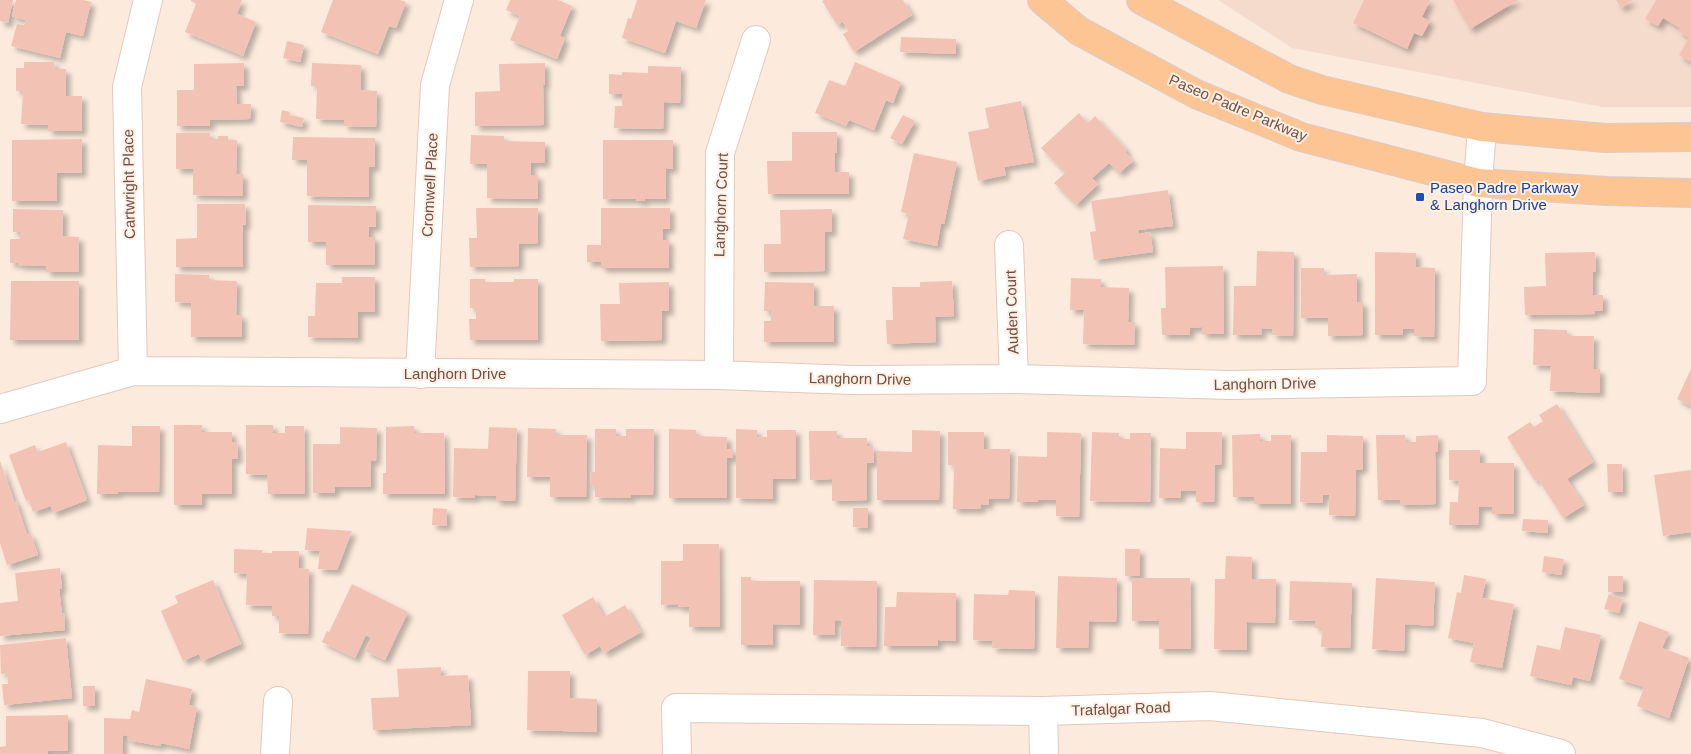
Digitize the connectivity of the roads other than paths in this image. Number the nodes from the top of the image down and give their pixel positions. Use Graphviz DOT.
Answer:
graph roads {
  1 [pos="148,0"];
  2 [pos="459,0"];
  3 [pos="1042,0"];
  4 [pos="1141,0"];
  5 [pos="756,40"];
  6 [pos="1482,127"];
  7 [pos="1691,137"];
  8 [pos="1478,183"];
  9 [pos="1691,193"];
  10 [pos="1010,245"];
  11 [pos="133,371"];
  12 [pos="420,374"];
  13 [pos="718,375"];
  14 [pos="1014,379"];
  15 [pos="0,409"];
  16 [pos="278,701"];
  17 [pos="1043,711"];
  18 [pos="275,754"];
  19 [pos="677,754"];
  20 [pos="1044,754"];
  21 [pos="1562,754"];
  1 -- 11 [label="street, Cartwright Place"];
  2 -- 12 [label="street, Cromwell Place"];
  3 -- 8 [label="main road, Paseo Padre Parkway"];
  4 -- 6 [label="main road"];
  5 -- 13 [label="street, Langhorn Court"];
  6 -- 7 [label="main road"];
  6 -- 8 [label="street, Langhorn Drive"];
  8 -- 9 [label="main road, Paseo Padre Parkway"];
  8 -- 14 [label="street, Langhorn Drive"];
  10 -- 14 [label="street, Auden Court"];
  11 -- 12 [label="street, Langhorn Drive"];
  11 -- 15 [label="street, Langhorn Drive"];
  12 -- 13 [label="street, Langhorn Drive"];
  13 -- 14 [label="street, Langhorn Drive"];
  16 -- 18 [label="street"];
  17 -- 19 [label="street, Trafalgar Road"];
  17 -- 20 [label="street"];
  17 -- 21 [label="street, Trafalgar Road"];
}
